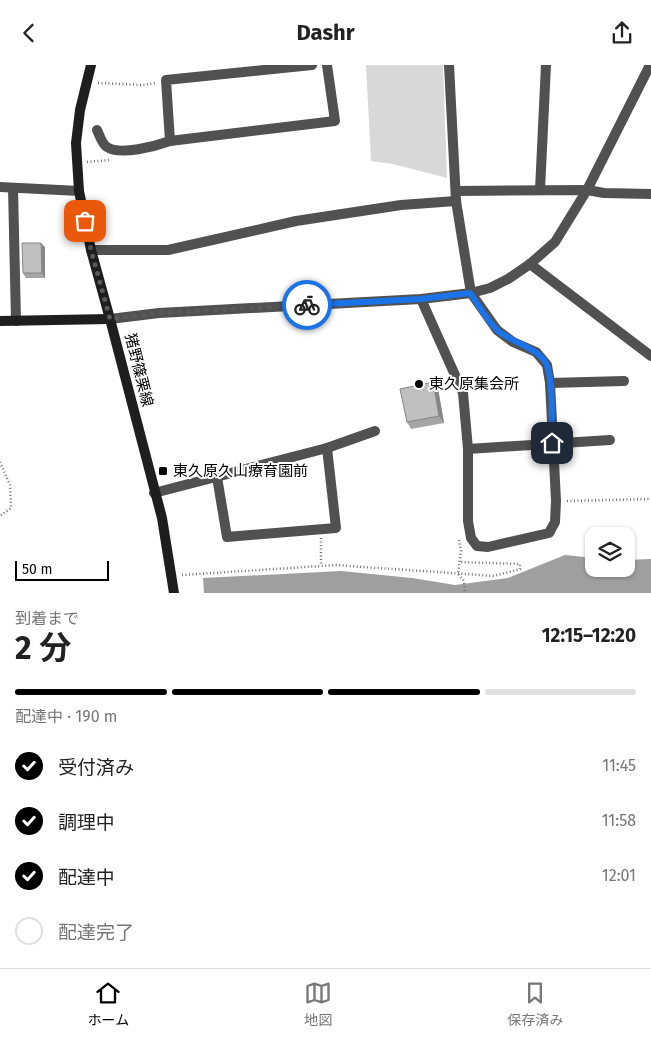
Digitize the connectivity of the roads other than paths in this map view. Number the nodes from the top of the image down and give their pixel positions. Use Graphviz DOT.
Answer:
graph roads {
  1 [pos="91,65"];
  2 [pos="312,65"];
  3 [pos="327,65"];
  4 [pos="449,65"];
  5 [pos="546,65"];
  6 [pos="650,65"];
  7 [pos="97,130"];
  8 [pos="170,141"];
  9 [pos="0,187"];
  10 [pos="13,188"];
  11 [pos="540,190"];
  12 [pos="587,190"];
  13 [pos="79,191"];
  14 [pos="651,194"];
  15 [pos="456,196"];
  16 [pos="91,250"];
  17 [pos="530,264"];
  18 [pos="470,293"];
  19 [pos="421,299"];
  20 [pos="110,319"];
  21 [pos="0,321"];
  22 [pos="16,321"];
  23 [pos="651,356"];
  24 [pos="624,381"];
  25 [pos="550,383"];
  26 [pos="375,431"];
  27 [pos="610,440"];
  28 [pos="552,443"];
  29 [pos="327,448"];
  30 [pos="468,449"];
  31 [pos="217,477"];
  32 [pos="154,493"];
  33 [pos="174,593"];
  1 -- 13 [label="main road, 猪野篠栗線"];
  2 -- 8 [label="street"];
  3 -- 8 [label="street"];
  4 -- 15 [label="street"];
  5 -- 11 [label="street"];
  6 -- 12 [label="street"];
  7 -- 8 [label="street"];
  9 -- 10 [label="street"];
  10 -- 13 [label="street"];
  10 -- 22 [label="street"];
  11 -- 12 [label="street"];
  11 -- 15 [label="street"];
  12 -- 14 [label="street"];
  12 -- 17 [label="street"];
  13 -- 16 [label="main road, 猪野篠栗線"];
  15 -- 16 [label="street"];
  15 -- 18 [label="street"];
  16 -- 20 [label="main road, 猪野篠栗線"];
  17 -- 18 [label="street"];
  17 -- 23 [label="street"];
  18 -- 19 [label="street"];
  18 -- 25 [label="street"];
  19 -- 20 [label="street"];
  19 -- 30 [label="street"];
  20 -- 22 [label="main road"];
  20 -- 32 [label="main road, 猪野篠栗線"];
  21 -- 22 [label="main road"];
  24 -- 25 [label="street"];
  25 -- 28 [label="street"];
  26 -- 29 [label="street"];
  27 -- 28 [label="street"];
  28 -- 30 [label="street"];
  28 -- 30 [label="street"];
  29 -- 31 [label="street"];
  29 -- 31 [label="street"];
  31 -- 32 [label="street"];
  32 -- 33 [label="main road, 猪野篠栗線"];
}
